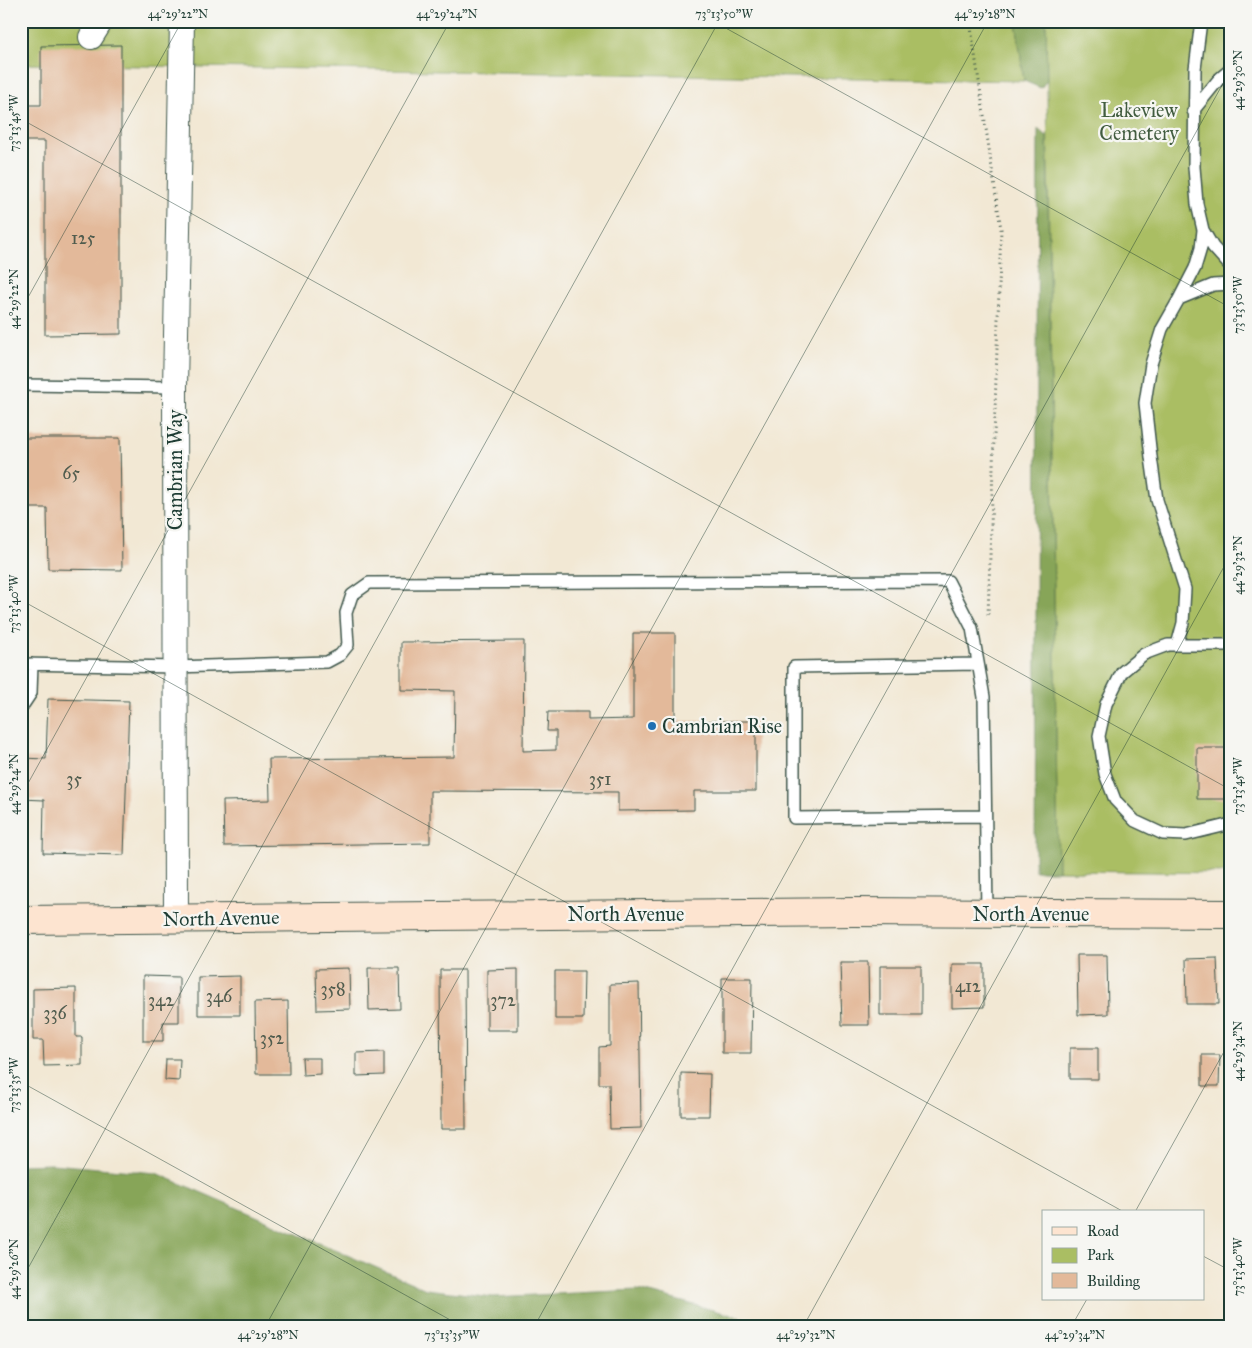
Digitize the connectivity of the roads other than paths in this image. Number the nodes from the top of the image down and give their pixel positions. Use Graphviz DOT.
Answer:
graph roads {
  1 [pos="182,21"];
  2 [pos="1201,21"];
  3 [pos="1231,70"];
  4 [pos="1193,111"];
  5 [pos="1204,230"];
  6 [pos="1231,267"];
  7 [pos="1231,284"];
  8 [pos="1179,299"];
  9 [pos="21,385"];
  10 [pos="175,387"];
  11 [pos="1231,644"];
  12 [pos="1177,645"];
  13 [pos="27,664"];
  14 [pos="978,664"];
  15 [pos="175,667"];
  16 [pos="21,708"];
  17 [pos="985,816"];
  18 [pos="1231,824"];
  19 [pos="987,913"];
  20 [pos="1231,914"];
  21 [pos="176,918"];
  22 [pos="21,920"];
  1 -- 10 [label="street, Cambrian Way"];
  2 -- 4 [label="lane"];
  3 -- 4 [label="lane"];
  4 -- 5 [label="lane"];
  5 -- 6 [label="lane"];
  5 -- 8 [label="lane"];
  7 -- 8 [label="lane"];
  8 -- 12 [label="lane"];
  9 -- 10 [label="lane"];
  10 -- 15 [label="street, Cambrian Way"];
  11 -- 12 [label="lane"];
  12 -- 18 [label="lane"];
  13 -- 15 [label="lane"];
  13 -- 16 [label="lane"];
  14 -- 15 [label="lane"];
  14 -- 17 [label="lane"];
  14 -- 17 [label="lane"];
  15 -- 21 [label="street, Cambrian Way"];
  17 -- 19 [label="lane"];
  19 -- 20 [label="main road, North Avenue"];
  19 -- 21 [label="main road, North Avenue"];
  21 -- 22 [label="main road, North Avenue"];
}
